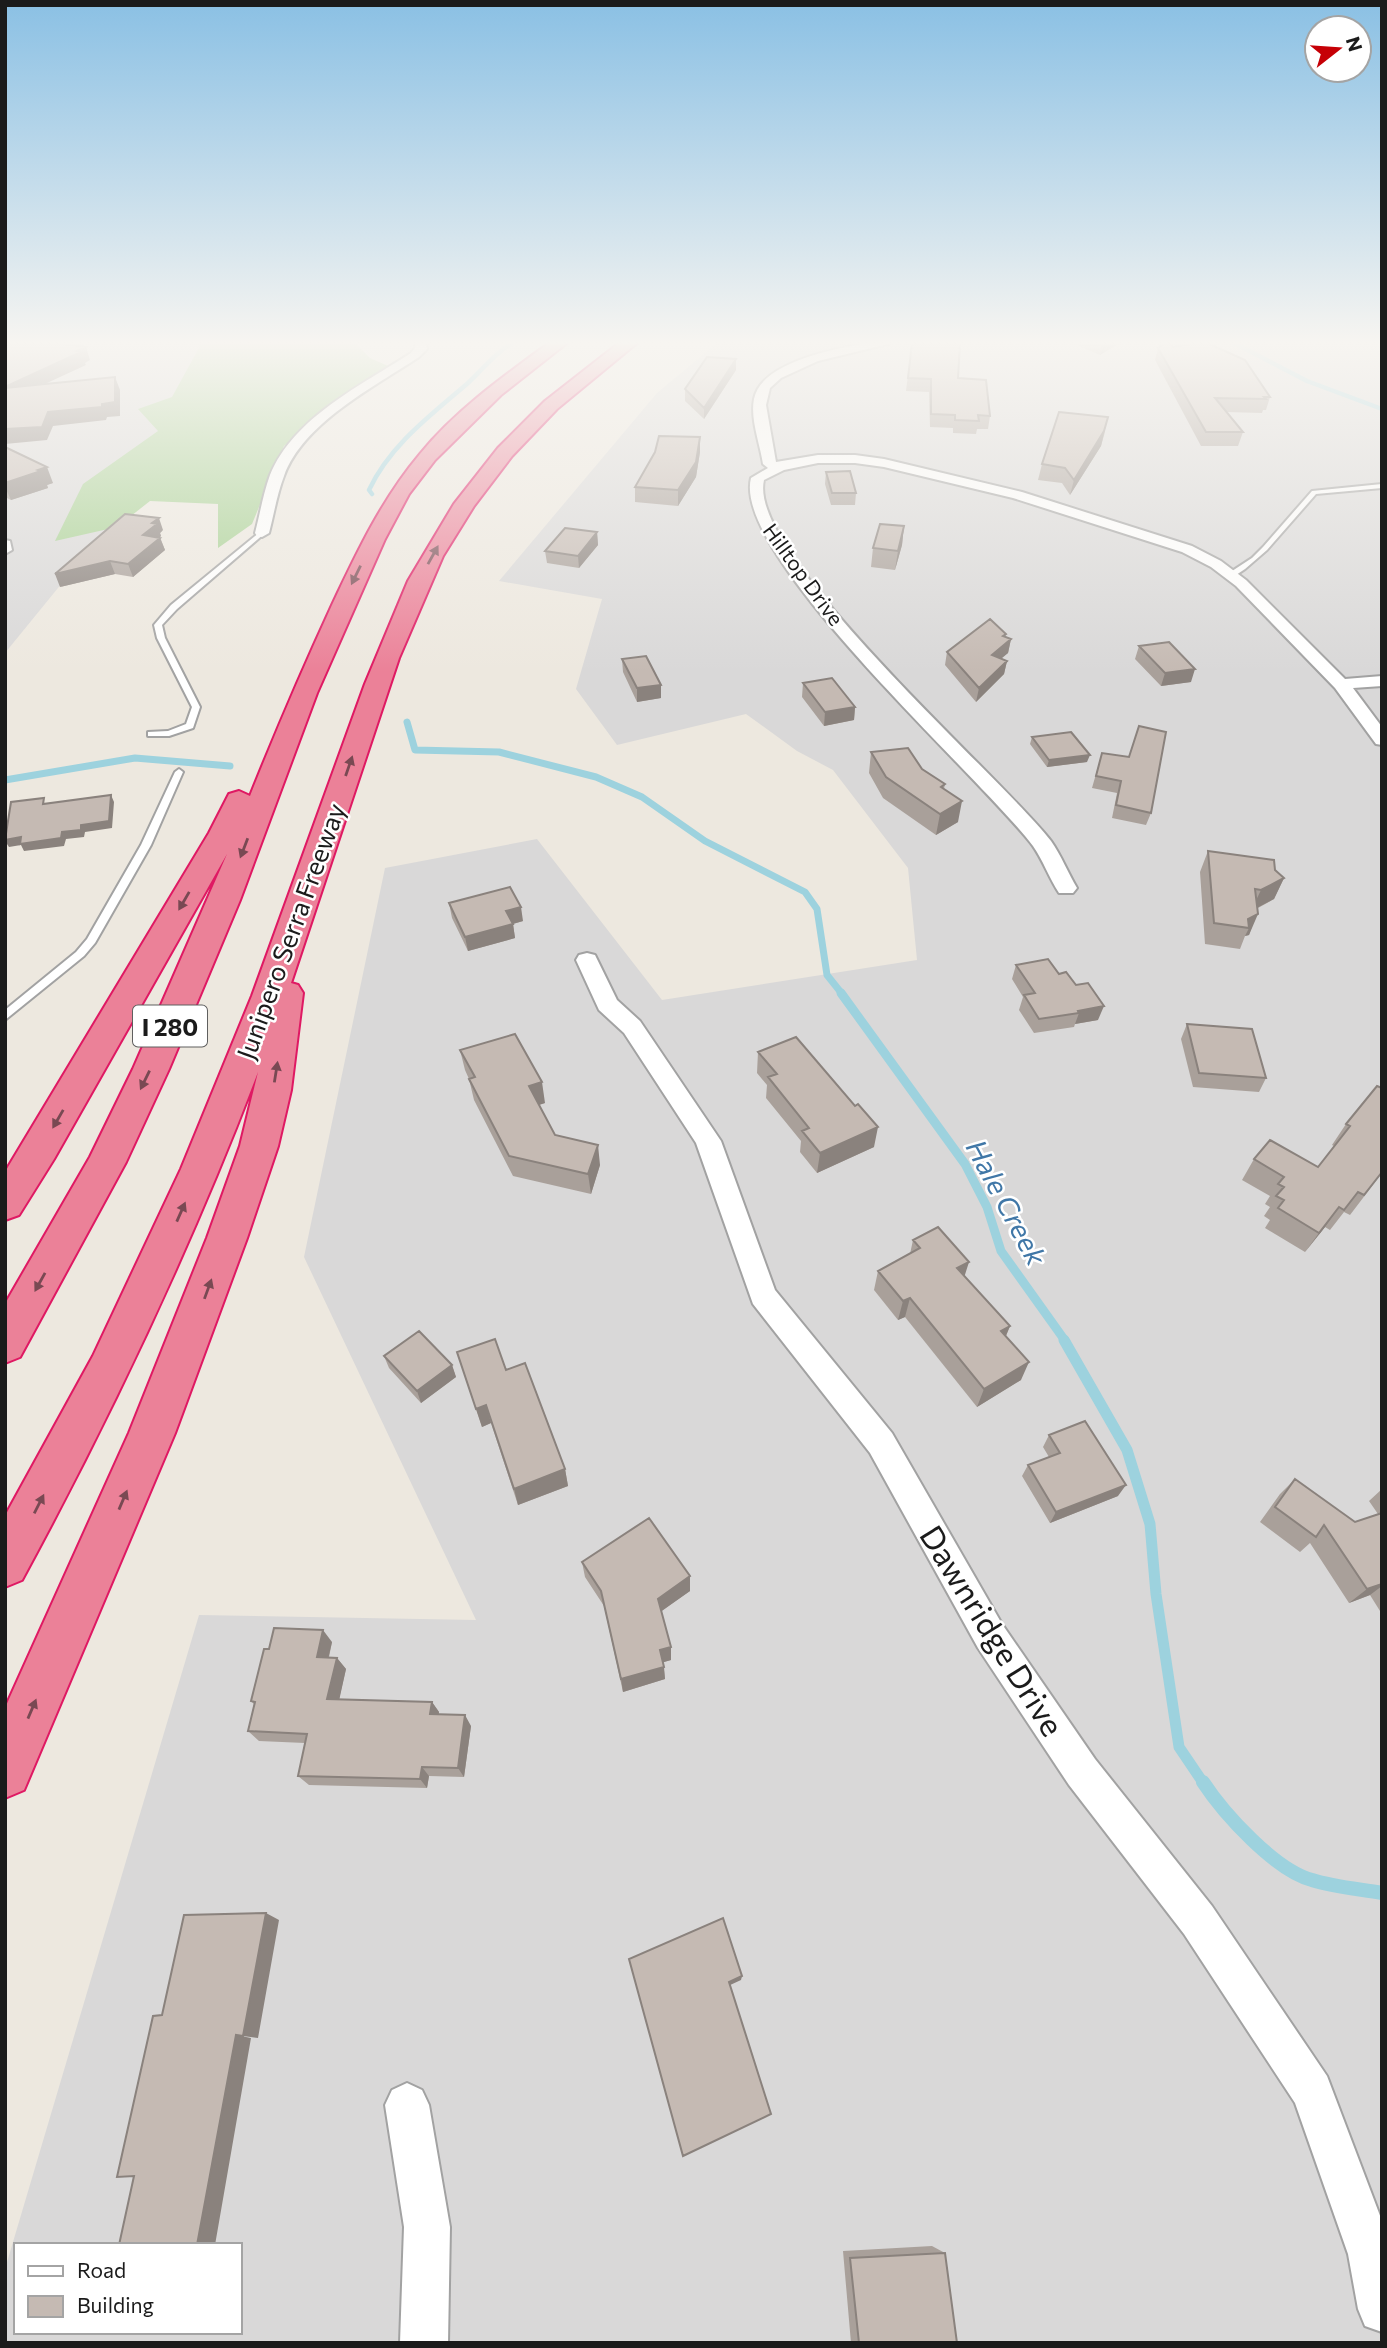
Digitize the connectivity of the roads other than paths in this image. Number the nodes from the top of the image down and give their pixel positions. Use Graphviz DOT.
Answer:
graph roads {
  1 [pos="290,453"];
  2 [pos="431,453"];
  3 [pos="502,453"];
  4 [pos="768,453"];
  5 [pos="779,467"];
  6 [pos="1382,486"];
  7 [pos="261,533"];
  8 [pos="1230,575"];
  9 [pos="1382,681"];
  10 [pos="1341,684"];
  11 [pos="304,693"];
  12 [pos="151,734"];
  13 [pos="1382,740"];
  14 [pos="178,772"];
  15 [pos="1066,888"];
  16 [pos="294,923"];
  17 [pos="587,960"];
  18 [pos="5,1016"];
  19 [pos="5,1204"];
  20 [pos="5,1344"];
  21 [pos="5,1563"];
  22 [pos="5,1771"];
  23 [pos="407,2105"];
  24 [pos="1382,2309"];
  25 [pos="424,2343"];
  1 -- 7 [label="street"];
  2 -- 11 [label="highway, I 280, one-way"];
  16 -- 3 [label="highway, Junipero Serra Freeway, one-way"];
  4 -- 5 [label="street"];
  5 -- 8 [label="street"];
  5 -- 15 [label="street, Hilltop Drive"];
  6 -- 8 [label="lane"];
  7 -- 12 [label="lane"];
  8 -- 10 [label="street"];
  9 -- 10 [label="street"];
  10 -- 13 [label="street"];
  11 -- 19 [label="highway, one-way"];
  11 -- 20 [label="highway, I 280, one-way"];
  14 -- 18 [label="lane"];
  21 -- 16 [label="highway, Junipero Serra Freeway, one-way"];
  22 -- 16 [label="highway, one-way"];
  17 -- 24 [label="street, Dawnridge Drive"];
  23 -- 25 [label="street"];
}
